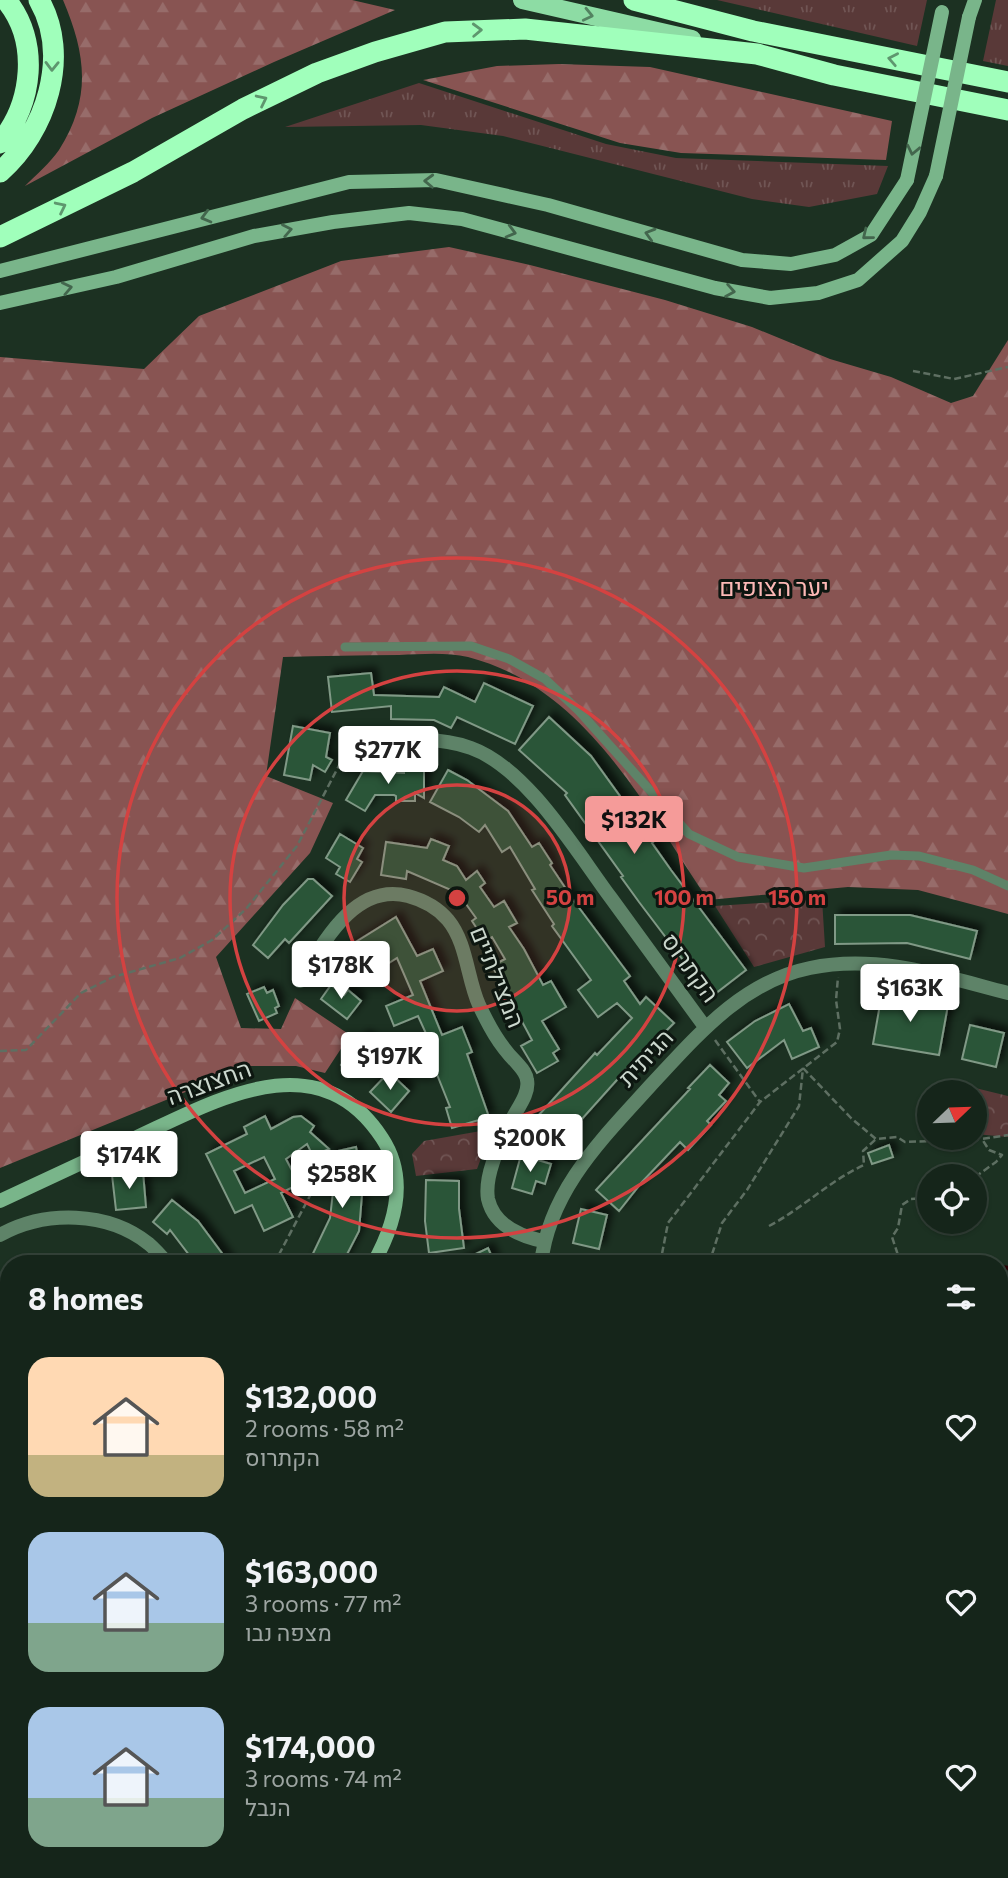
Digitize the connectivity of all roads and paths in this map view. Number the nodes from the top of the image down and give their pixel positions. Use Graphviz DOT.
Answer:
graph roads {
  1 [pos="6,0"];
  2 [pos="39,0"];
  3 [pos="522,0"];
  4 [pos="634,0"];
  5 [pos="975,0"];
  6 [pos="943,6"];
  7 [pos="757,54"];
  8 [pos="1008,82"];
  9 [pos="1008,110"];
  10 [pos="0,143"];
  11 [pos="0,172"];
  12 [pos="0,237"];
  13 [pos="0,271"];
  14 [pos="0,303"];
  15 [pos="1008,367"];
  16 [pos="913,371"];
  17 [pos="345,647"];
  18 [pos="349,743"];
  19 [pos="1008,886"];
  20 [pos="839,963"];
  21 [pos="300,981"];
  22 [pos="1008,993"];
  23 [pos="705,1027"];
  24 [pos="0,1051"];
  25 [pos="803,1068"];
  26 [pos="760,1102"];
  27 [pos="1008,1135"];
  28 [pos="987,1138"];
  29 [pos="876,1139"];
  30 [pos="917,1142"];
  31 [pos="987,1147"];
  32 [pos="987,1168"];
  33 [pos="395,1172"];
  34 [pos="917,1199"];
  35 [pos="0,1200"];
  36 [pos="769,1226"];
  37 [pos="0,1235"];
  38 [pos="543,1241"];
  39 [pos="159,1255"];
  40 [pos="279,1255"];
  41 [pos="378,1255"];
  42 [pos="542,1255"];
  43 [pos="662,1255"];
  44 [pos="712,1255"];
  45 [pos="898,1255"];
  1 -- 10 [label="highway"];
  2 -- 11 [label="highway, one-way"];
  3 -- 7 [label="main road, one-way"];
  8 -- 4 [label="highway, one-way"];
  14 -- 5 [label="main road, one-way, bridge"];
  6 -- 13 [label="main road, one-way, bridge"];
  7 -- 9 [label="highway"];
  12 -- 7 [label="highway, one-way"];
  15 -- 16 [label="path"];
  17 -- 19 [label="lane"];
  18 -- 23 [label="street, הקתרוס"];
  18 -- 24 [label="path"];
  20 -- 22 [label="street, הגיתית"];
  20 -- 23 [label="street, הגיתית"];
  20 -- 25 [label="path"];
  21 -- 38 [label="street, המצילתיים"];
  23 -- 26 [label="path"];
  23 -- 38 [label="street, הגיתית"];
  25 -- 26 [label="path"];
  25 -- 29 [label="path"];
  25 -- 44 [label="path"];
  26 -- 43 [label="path"];
  27 -- 28 [label="path"];
  29 -- 30 [label="path"];
  29 -- 36 [label="path"];
  31 -- 32 [label="path"];
  33 -- 35 [label="main road, החצוצרה"];
  33 -- 40 [label="path"];
  33 -- 41 [label="main road, החצוצרה"];
  34 -- 45 [label="path"];
  37 -- 39 [label="street"];
  38 -- 42 [label="street, הגיתית"];
}
